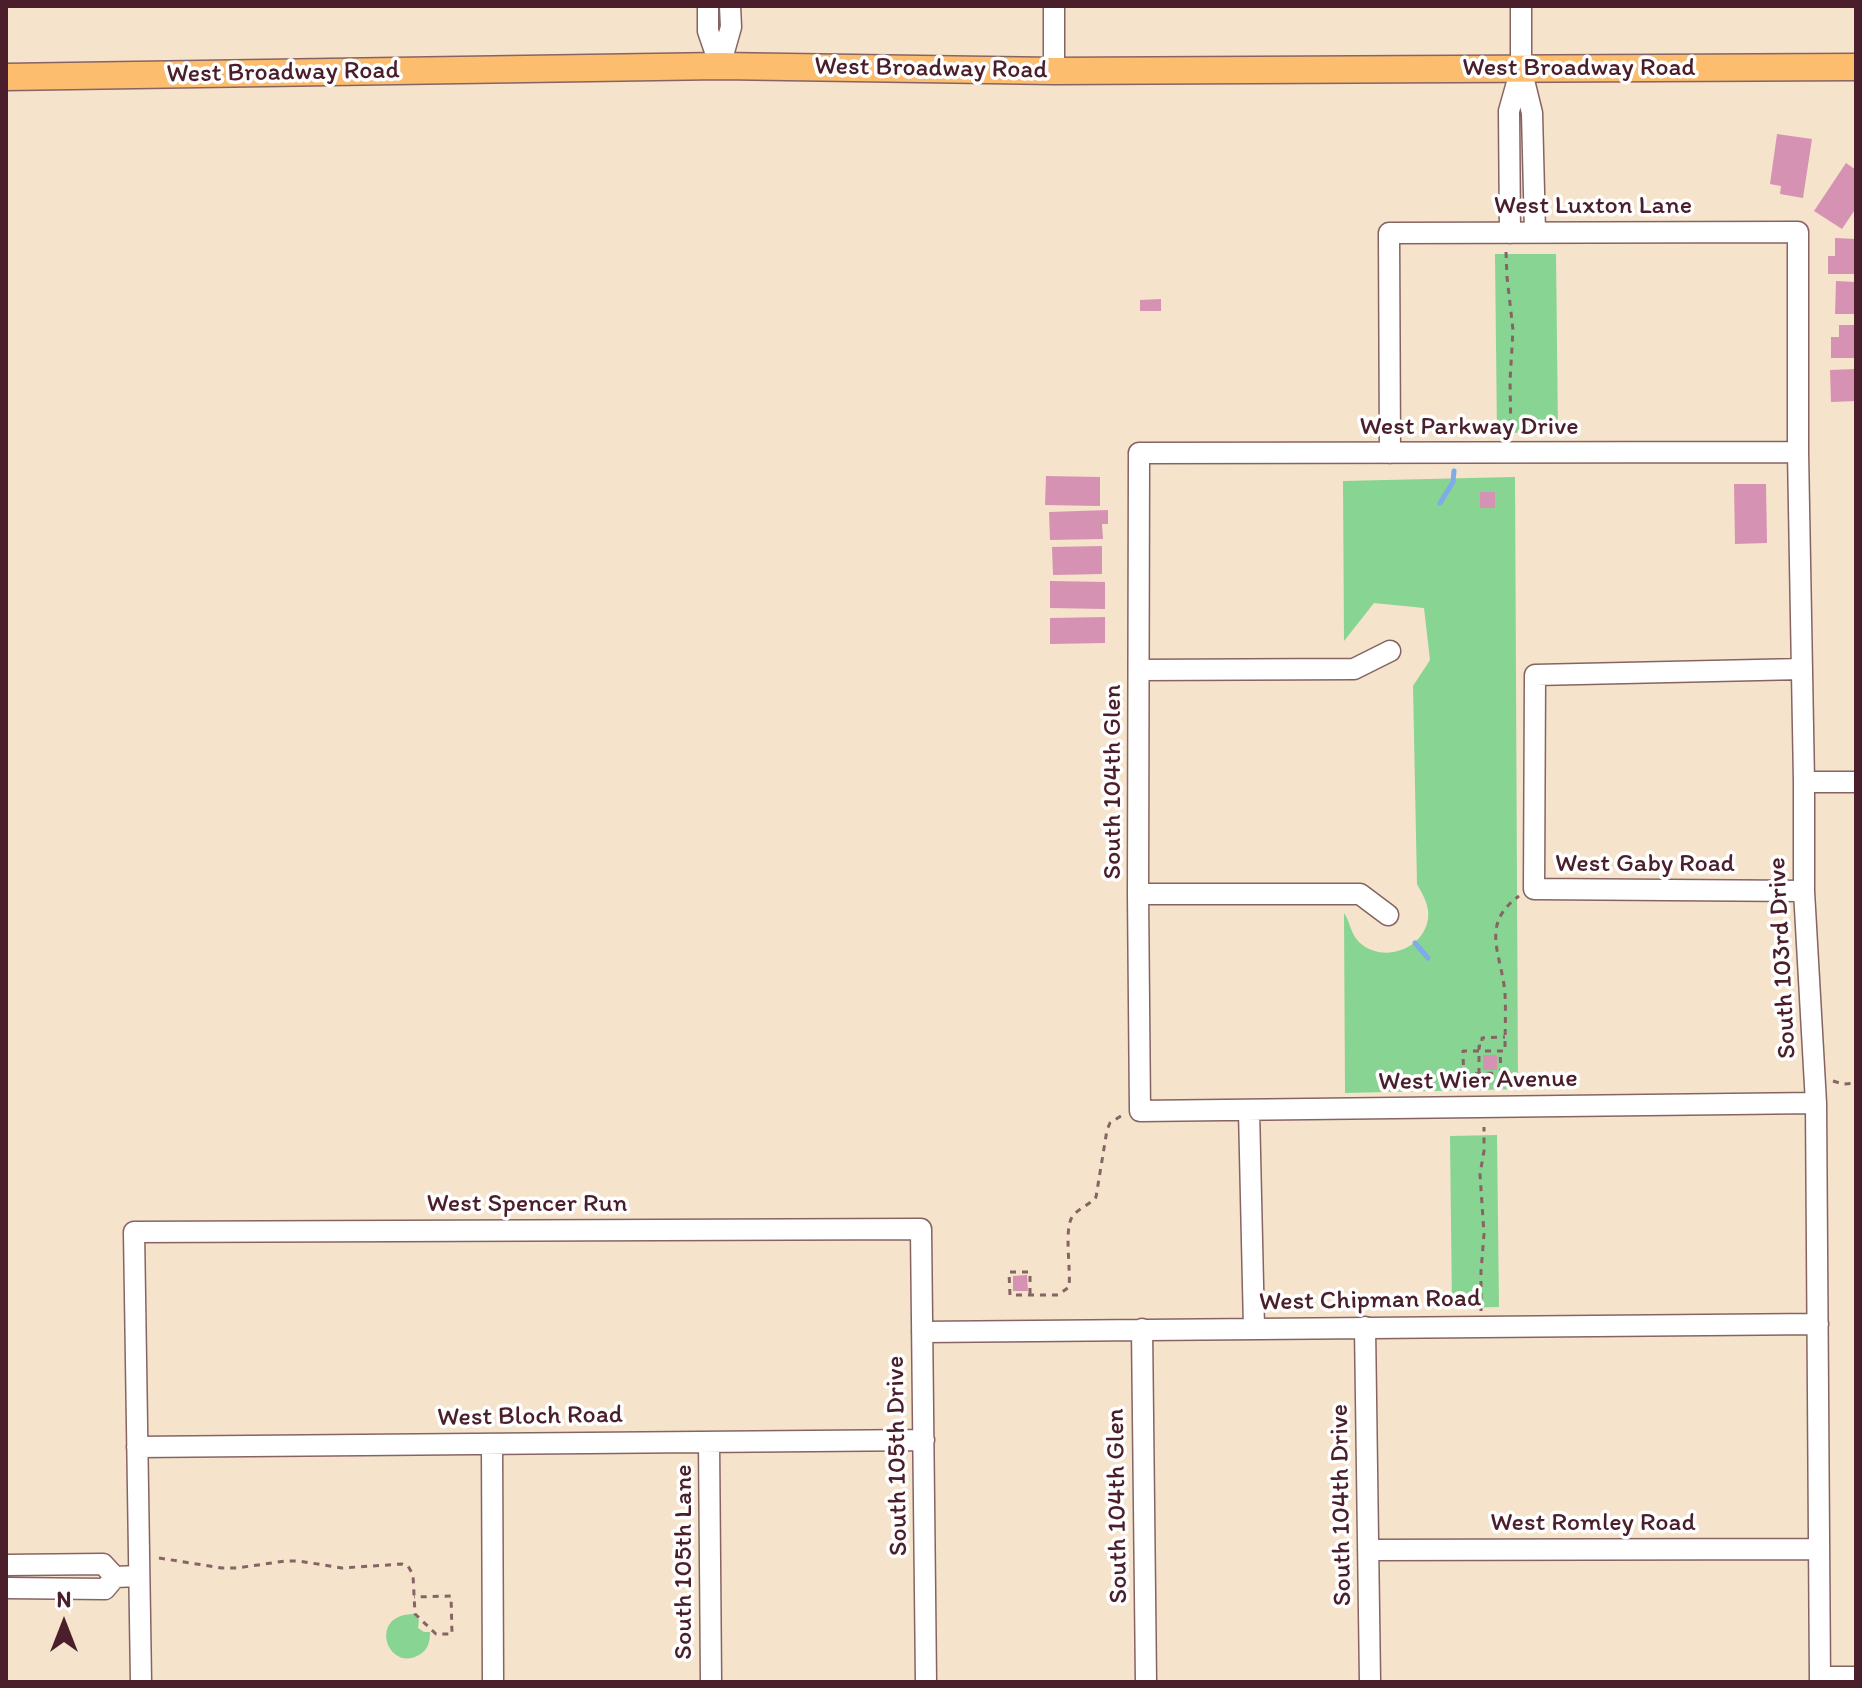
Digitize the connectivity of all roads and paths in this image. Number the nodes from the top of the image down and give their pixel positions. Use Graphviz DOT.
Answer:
graph roads {
  1 [pos="708,6"];
  2 [pos="730,6"];
  3 [pos="1054,6"];
  4 [pos="1521,6"];
  5 [pos="720,66"];
  6 [pos="1856,67"];
  7 [pos="1521,68"];
  8 [pos="1054,71"];
  9 [pos="6,77"];
  10 [pos="1535,232"];
  11 [pos="1798,232"];
  12 [pos="1508,240"];
  13 [pos="1798,452"];
  14 [pos="1139,453"];
  15 [pos="1390,453"];
  16 [pos="1511,453"];
  17 [pos="1390,651"];
  18 [pos="1802,669"];
  19 [pos="1140,670"];
  20 [pos="1804,782"];
  21 [pos="1856,782"];
  22 [pos="1534,889"];
  23 [pos="1804,891"];
  24 [pos="1138,894"];
  25 [pos="1388,915"];
  26 [pos="1505,1037"];
  27 [pos="1479,1051"];
  28 [pos="1500,1051"];
  29 [pos="1463,1074"];
  30 [pos="1479,1074"];
  31 [pos="1814,1079"];
  32 [pos="1856,1083"];
  33 [pos="1816,1103"];
  34 [pos="1474,1107"];
  35 [pos="1249,1110"];
  36 [pos="1140,1111"];
  37 [pos="921,1229"];
  38 [pos="1030,1294"];
  39 [pos="1818,1324"];
  40 [pos="1482,1326"];
  41 [pos="1365,1327"];
  42 [pos="1254,1328"];
  43 [pos="1142,1329"];
  44 [pos="922,1332"];
  45 [pos="924,1440"];
  46 [pos="709,1442"];
  47 [pos="492,1444"];
  48 [pos="137,1447"];
  49 [pos="1818,1549"];
  50 [pos="1368,1550"];
  51 [pos="6,1565"];
  52 [pos="139,1566"];
  53 [pos="115,1577"];
  54 [pos="6,1588"];
  55 [pos="414,1597"];
  56 [pos="1856,1677"];
  57 [pos="1820,1680"];
  58 [pos="141,1682"];
  59 [pos="493,1682"];
  60 [pos="711,1682"];
  61 [pos="926,1682"];
  62 [pos="1146,1682"];
  63 [pos="1370,1682"];
  1 -- 5 [label="street"];
  2 -- 5 [label="street"];
  3 -- 8 [label="street"];
  4 -- 7 [label="street"];
  5 -- 8 [label="main road, West Broadway Road"];
  5 -- 9 [label="main road, West Broadway Road"];
  6 -- 7 [label="main road, West Broadway Road"];
  7 -- 8 [label="main road, West Broadway Road"];
  7 -- 10 [label="street"];
  7 -- 12 [label="street"];
  10 -- 11 [label="street, West Luxton Lane"];
  10 -- 12 [label="street, West Luxton Lane"];
  11 -- 13 [label="street, South 103rd Drive"];
  12 -- 15 [label="street, West Luxton Lane"];
  12 -- 16 [label="path"];
  13 -- 16 [label="street, West Parkway Drive"];
  13 -- 18 [label="street, South 103rd Drive"];
  14 -- 15 [label="street, West Parkway Drive"];
  14 -- 19 [label="street, South 104th Glen"];
  15 -- 16 [label="street, West Parkway Drive"];
  17 -- 19 [label="street"];
  18 -- 20 [label="street, South 103rd Drive"];
  18 -- 22 [label="street"];
  19 -- 24 [label="street, South 104th Glen"];
  20 -- 21 [label="street"];
  20 -- 23 [label="street, South 103rd Drive"];
  22 -- 23 [label="street, West Gaby Road"];
  22 -- 26 [label="path"];
  23 -- 31 [label="street, South 103rd Drive"];
  24 -- 25 [label="street"];
  24 -- 36 [label="street, South 104th Glen"];
  26 -- 27 [label="path"];
  26 -- 28 [label="path"];
  27 -- 28 [label="path"];
  27 -- 29 [label="path"];
  27 -- 30 [label="path"];
  28 -- 30 [label="path"];
  29 -- 30 [label="path"];
  29 -- 34 [label="path"];
  31 -- 32 [label="path"];
  31 -- 33 [label="street, South 103rd Drive"];
  33 -- 34 [label="street, West Wier Avenue"];
  33 -- 39 [label="street, South 103rd Drive"];
  34 -- 35 [label="street, West Wier Avenue"];
  34 -- 40 [label="path"];
  35 -- 36 [label="street, West Wier Avenue"];
  35 -- 42 [label="street"];
  36 -- 38 [label="path"];
  37 -- 44 [label="street, South 105th Drive"];
  37 -- 48 [label="street, West Spencer Run"];
  38 -- 38 [label="path"];
  39 -- 40 [label="street, West Chipman Road"];
  39 -- 49 [label="street, South 103rd Drive"];
  40 -- 41 [label="street, West Chipman Road"];
  41 -- 42 [label="street, West Chipman Road"];
  41 -- 50 [label="street, South 104th Drive"];
  42 -- 43 [label="street, West Chipman Road"];
  43 -- 44 [label="street, West Chipman Road"];
  43 -- 62 [label="street, South 104th Glen"];
  44 -- 45 [label="street, South 105th Drive"];
  45 -- 46 [label="street, West Bloch Road"];
  45 -- 61 [label="street, South 105th Drive"];
  46 -- 47 [label="street, West Bloch Road"];
  46 -- 60 [label="street, South 105th Lane"];
  47 -- 48 [label="street, West Bloch Road"];
  47 -- 59 [label="street"];
  48 -- 52 [label="street"];
  49 -- 50 [label="street, West Romley Road"];
  49 -- 57 [label="street, South 103rd Drive"];
  50 -- 63 [label="street, South 104th Drive"];
  51 -- 53 [label="street"];
  52 -- 53 [label="street"];
  52 -- 55 [label="path"];
  52 -- 58 [label="street"];
  53 -- 54 [label="street"];
  55 -- 55 [label="path"];
  56 -- 57 [label="street"];
}
